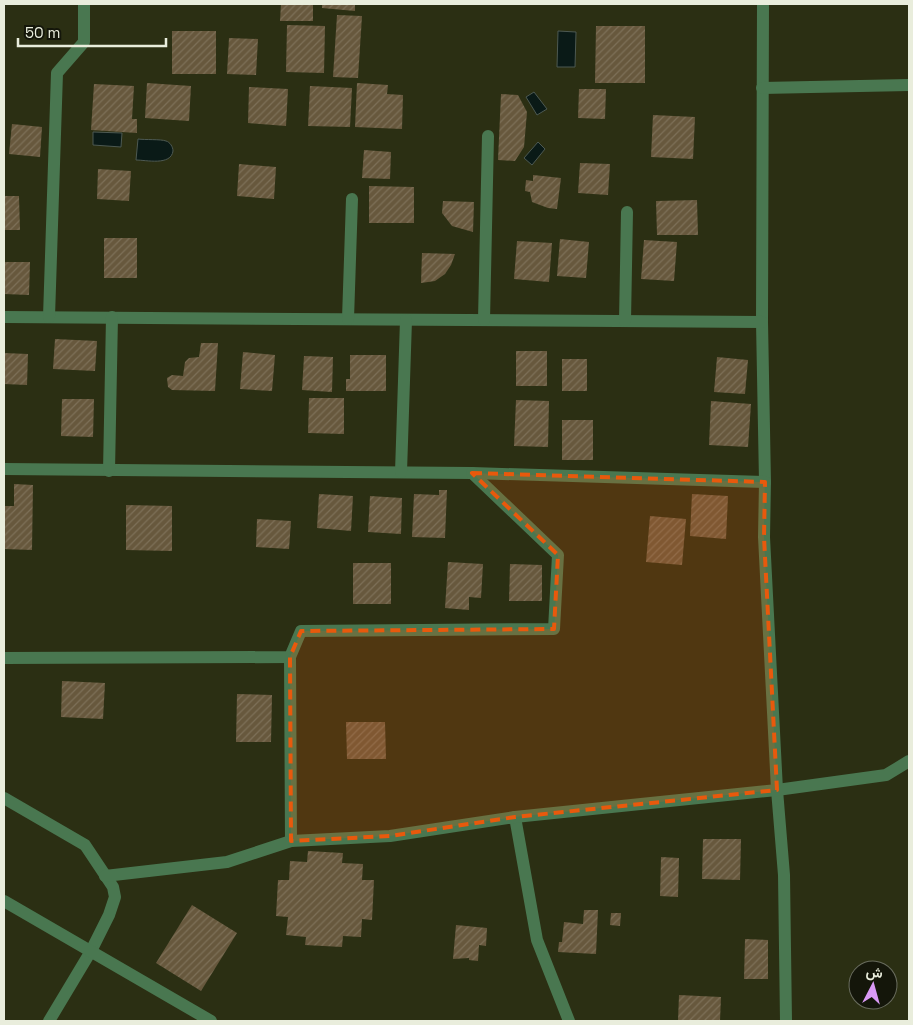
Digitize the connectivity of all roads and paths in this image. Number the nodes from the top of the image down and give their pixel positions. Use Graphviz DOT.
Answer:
graph roads {
  1 [pos="84,4"];
  2 [pos="763,4"];
  3 [pos="909,85"];
  4 [pos="762,88"];
  5 [pos="488,136"];
  6 [pos="352,199"];
  7 [pos="627,212"];
  8 [pos="4,317"];
  9 [pos="50,317"];
  10 [pos="112,317"];
  11 [pos="348,319"];
  12 [pos="406,320"];
  13 [pos="484,320"];
  14 [pos="625,321"];
  15 [pos="762,322"];
  16 [pos="4,469"];
  17 [pos="109,471"];
  18 [pos="401,472"];
  19 [pos="472,473"];
  20 [pos="765,482"];
  21 [pos="290,657"];
  22 [pos="4,658"];
  23 [pos="909,761"];
  24 [pos="777,790"];
  25 [pos="4,798"];
  26 [pos="515,817"];
  27 [pos="291,841"];
  28 [pos="106,876"];
  29 [pos="4,902"];
  30 [pos="91,951"];
  31 [pos="49,1021"];
  32 [pos="211,1021"];
  33 [pos="569,1021"];
  34 [pos="786,1021"];
  1 -- 9 [label="street"];
  2 -- 4 [label="street"];
  3 -- 4 [label="street"];
  4 -- 15 [label="street"];
  5 -- 13 [label="street"];
  6 -- 11 [label="street"];
  7 -- 14 [label="street"];
  8 -- 9 [label="street"];
  9 -- 10 [label="street"];
  10 -- 11 [label="street"];
  10 -- 17 [label="street"];
  11 -- 12 [label="street"];
  12 -- 13 [label="street"];
  12 -- 18 [label="street"];
  13 -- 14 [label="street"];
  14 -- 15 [label="street"];
  15 -- 20 [label="street"];
  16 -- 17 [label="street"];
  17 -- 18 [label="street"];
  18 -- 19 [label="street"];
  19 -- 20 [label="street"];
  19 -- 21 [label="street"];
  20 -- 24 [label="street"];
  21 -- 22 [label="street"];
  21 -- 27 [label="street"];
  23 -- 24 [label="street"];
  24 -- 26 [label="street"];
  24 -- 34 [label="street"];
  25 -- 28 [label="street"];
  26 -- 27 [label="street"];
  26 -- 33 [label="street"];
  27 -- 28 [label="street"];
  28 -- 30 [label="street"];
  29 -- 30 [label="street"];
  30 -- 31 [label="street"];
  30 -- 32 [label="street"];
}
